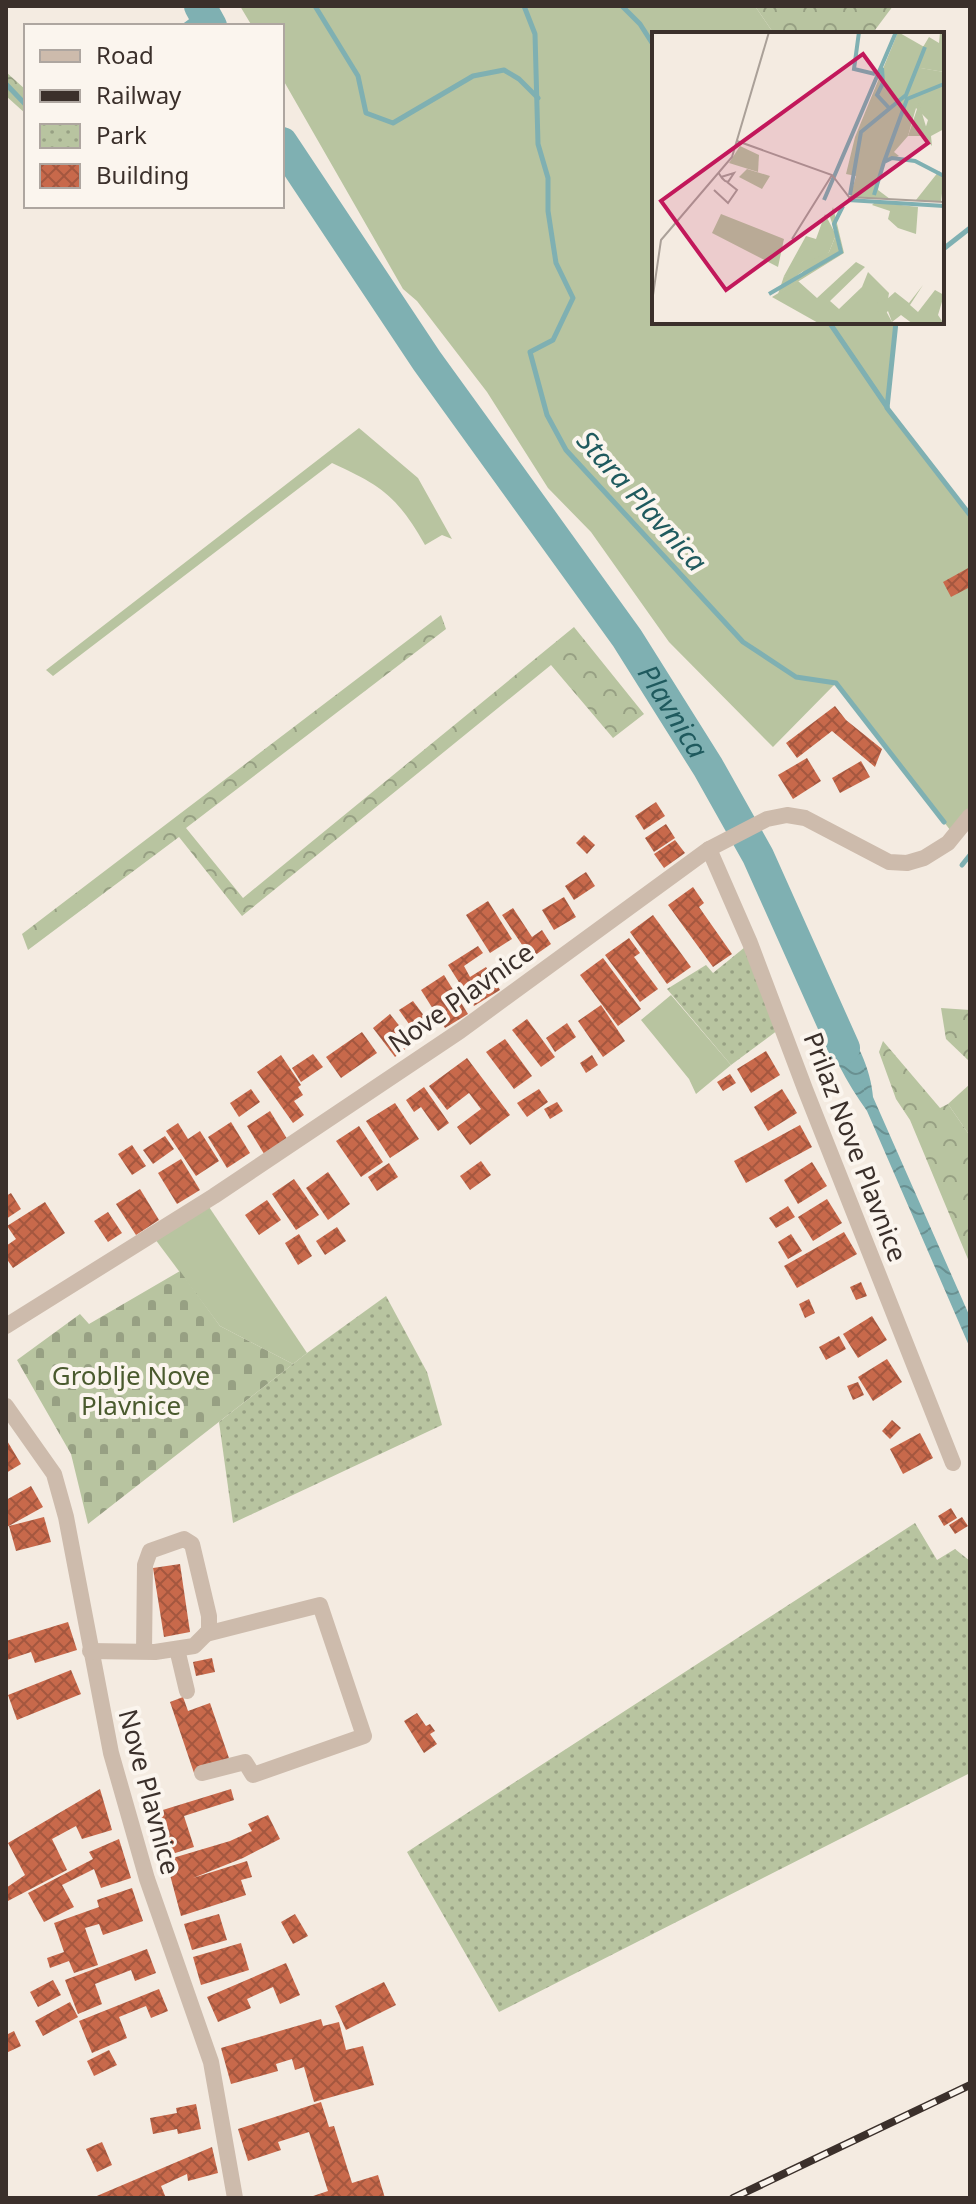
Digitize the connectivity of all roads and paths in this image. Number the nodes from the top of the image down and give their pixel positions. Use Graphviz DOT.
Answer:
graph roads {
  1 [pos="970,816"];
  2 [pos="716,845"];
  3 [pos="6,1326"];
  4 [pos="6,1406"];
  5 [pos="953,1463"];
  6 [pos="206,1634"];
  7 [pos="177,1649"];
  8 [pos="90,1651"];
  9 [pos="144,1652"];
  10 [pos="187,1691"];
  11 [pos="202,1773"];
  12 [pos="235,2198"];
  1 -- 2 [label="street, Nove Plavnice"];
  2 -- 3 [label="street, Nove Plavnice"];
  2 -- 5 [label="street, Prilaz Nove Plavnice"];
  4 -- 8 [label="street, Nove Plavnice"];
  6 -- 7 [label="street"];
  6 -- 9 [label="street"];
  6 -- 11 [label="street"];
  7 -- 9 [label="street"];
  7 -- 10 [label="street"];
  8 -- 9 [label="street"];
  8 -- 12 [label="street, Nove Plavnice"];
}
